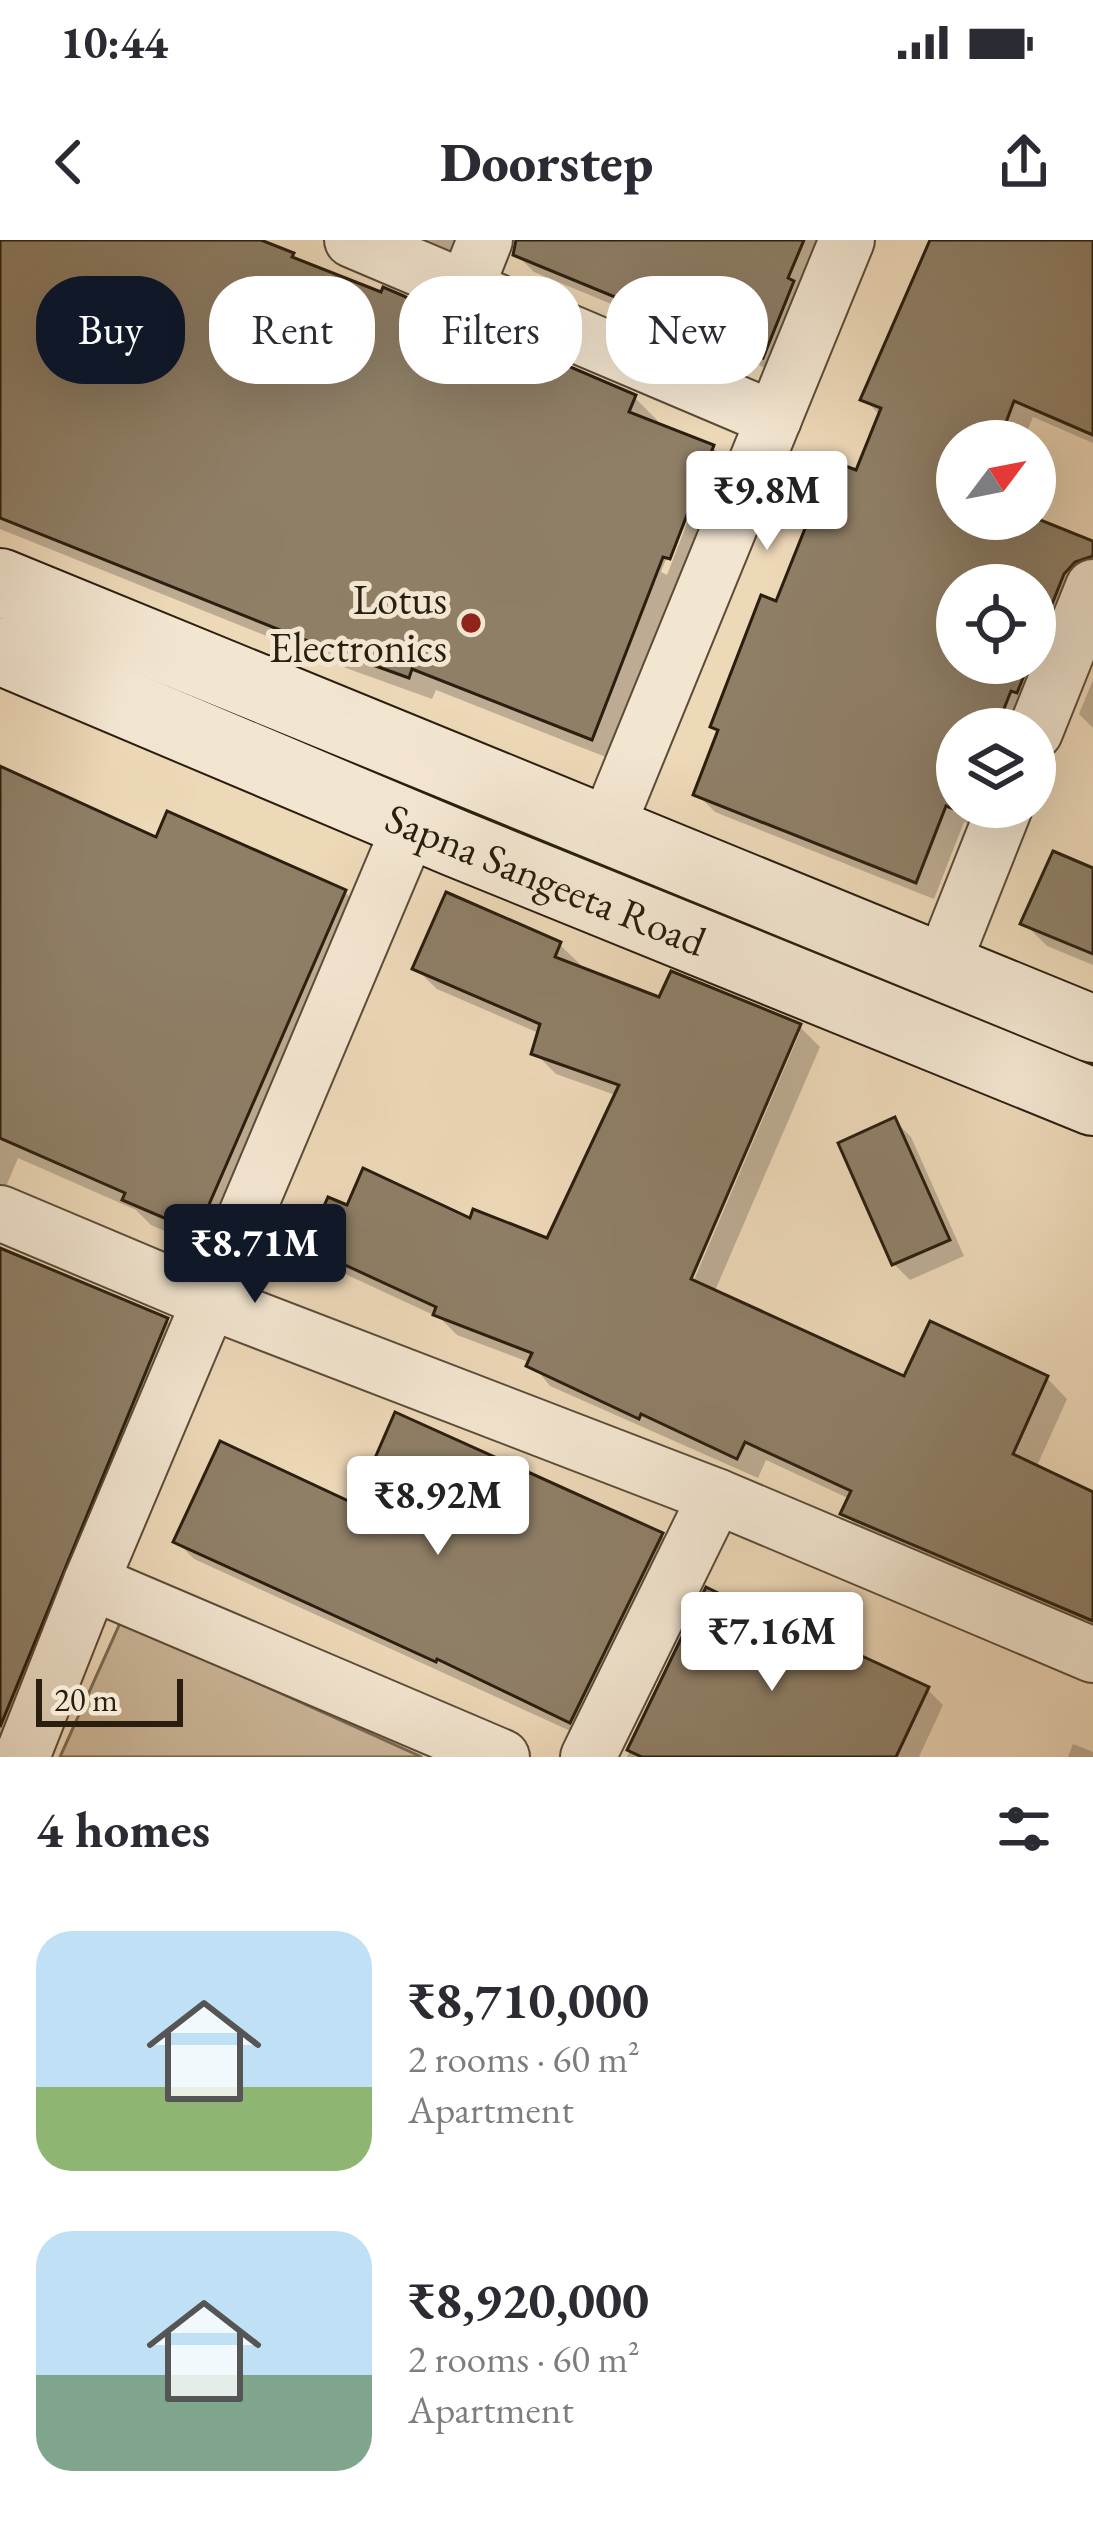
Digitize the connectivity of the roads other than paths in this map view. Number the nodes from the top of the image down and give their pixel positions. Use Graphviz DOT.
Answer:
graph roads {
  1 [pos="352,240"];
  2 [pos="847,240"];
  3 [pos="475,264"];
  4 [pos="774,419"];
  5 [pos="0,582"];
  6 [pos="1093,587"];
  7 [pos="0,651"];
  8 [pos="1045,708"];
  9 [pos="411,824"];
  10 [pos="997,828"];
  11 [pos="604,832"];
  12 [pos="942,966"];
  13 [pos="1093,1029"];
  14 [pos="1093,1102"];
  15 [pos="0,1213"];
  16 [pos="209,1300"];
  17 [pos="716,1496"];
  18 [pos="91,1582"];
  19 [pos="1093,1655"];
  20 [pos="22,1757"];
  21 [pos="502,1757"];
  22 [pos="588,1757"];
  1 -- 3 [label="street"];
  2 -- 4 [label="street"];
  3 -- 4 [label="street"];
  4 -- 11 [label="street"];
  5 -- 11 [label="main road, Sapna Sangeeta Road"];
  6 -- 8 [label="street"];
  7 -- 9 [label="main road, Sapna Sangeeta Road"];
  9 -- 14 [label="main road, Sapna Sangeeta Road"];
  9 -- 16 [label="street"];
  10 -- 12 [label="street"];
  11 -- 12 [label="main road, Sapna Sangeeta Road"];
  12 -- 13 [label="main road, Sapna Sangeeta Road"];
  15 -- 16 [label="street"];
  16 -- 17 [label="street"];
  16 -- 18 [label="street"];
  17 -- 19 [label="street"];
  17 -- 22 [label="street"];
  18 -- 20 [label="street"];
  18 -- 21 [label="street"];
}
